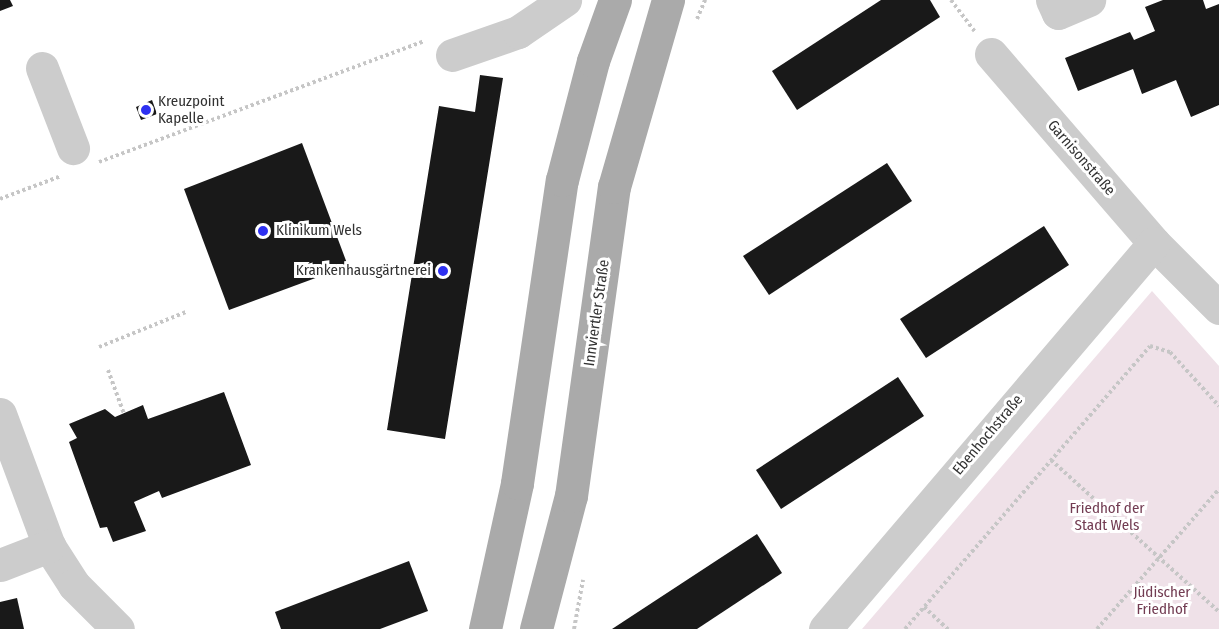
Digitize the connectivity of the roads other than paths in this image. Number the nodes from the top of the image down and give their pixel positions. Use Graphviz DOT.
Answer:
graph roads {
  1 [pos="565,0"];
  2 [pos="615,0"];
  3 [pos="668,0"];
  4 [pos="1052,0"];
  5 [pos="1089,0"];
  6 [pos="439,47"];
  7 [pos="991,54"];
  8 [pos="42,68"];
  9 [pos="76,163"];
  10 [pos="1154,243"];
  11 [pos="1219,308"];
  12 [pos="0,414"];
  13 [pos="49,546"];
  14 [pos="0,565"];
  15 [pos="118,629"];
  16 [pos="485,629"];
  17 [pos="536,629"];
  18 [pos="825,629"];
  1 -- 6 [label="street"];
  2 -- 16 [label="main road"];
  3 -- 17 [label="main road, Innviertler Straße"];
  4 -- 5 [label="street"];
  7 -- 10 [label="street, Garnisonstraße"];
  8 -- 9 [label="street"];
  10 -- 11 [label="street, Garnisonstraße"];
  10 -- 18 [label="street, Ebenhochstraße"];
  12 -- 13 [label="street"];
  13 -- 14 [label="street"];
  13 -- 15 [label="street"];
}
